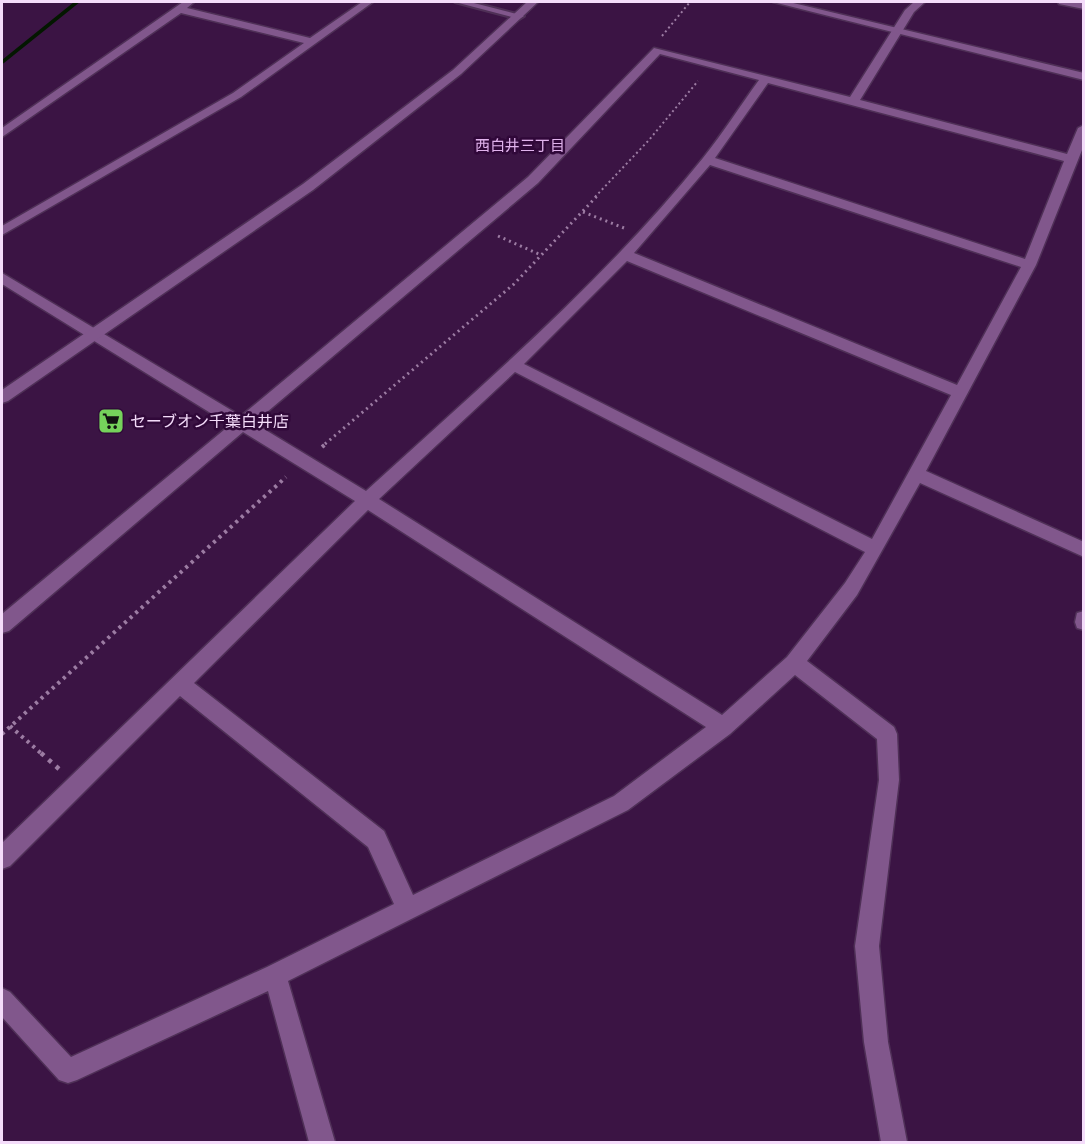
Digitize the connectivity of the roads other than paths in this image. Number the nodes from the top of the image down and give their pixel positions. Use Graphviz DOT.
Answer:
graph roads {
  1 [pos="368,2"];
  2 [pos="460,2"];
  3 [pos="533,2"];
  4 [pos="778,2"];
  5 [pos="920,2"];
  6 [pos="1063,2"];
  7 [pos="184,5"];
  8 [pos="1083,6"];
  9 [pos="519,16"];
  10 [pos="897,30"];
  11 [pos="314,42"];
  12 [pos="1083,77"];
  13 [pos="766,78"];
  14 [pos="853,101"];
  15 [pos="1083,128"];
  16 [pos="2,133"];
  17 [pos="1070,159"];
  18 [pos="708,160"];
  19 [pos="2,231"];
  20 [pos="625,255"];
  21 [pos="1029,265"];
  22 [pos="2,278"];
  23 [pos="92,334"];
  24 [pos="513,365"];
  25 [pos="962,393"];
  26 [pos="2,397"];
  27 [pos="242,426"];
  28 [pos="917,474"];
  29 [pos="367,500"];
  30 [pos="876,549"];
  31 [pos="1083,550"];
  32 [pos="2,625"];
  33 [pos="794,663"];
  34 [pos="180,684"];
  35 [pos="723,727"];
  36 [pos="2,858"];
  37 [pos="408,909"];
  38 [pos="275,975"];
  39 [pos="2,999"];
  40 [pos="322,1143"];
  41 [pos="894,1143"];
  1 -- 11 [label="street"];
  2 -- 9 [label="lane"];
  3 -- 9 [label="street"];
  4 -- 10 [label="street"];
  5 -- 10 [label="street"];
  6 -- 8 [label="street"];
  7 -- 11 [label="street"];
  7 -- 16 [label="street"];
  9 -- 23 [label="street"];
  10 -- 12 [label="street"];
  10 -- 14 [label="street"];
  11 -- 19 [label="street"];
  13 -- 14 [label="street"];
  13 -- 18 [label="street"];
  13 -- 27 [label="street"];
  14 -- 17 [label="street"];
  15 -- 17 [label="street"];
  17 -- 21 [label="street"];
  18 -- 20 [label="street"];
  18 -- 21 [label="street"];
  20 -- 24 [label="street"];
  20 -- 25 [label="street"];
  21 -- 25 [label="street"];
  22 -- 23 [label="street"];
  23 -- 26 [label="street"];
  23 -- 27 [label="street"];
  24 -- 29 [label="street"];
  24 -- 30 [label="street"];
  25 -- 28 [label="street"];
  27 -- 29 [label="street"];
  27 -- 32 [label="street"];
  28 -- 30 [label="street"];
  28 -- 31 [label="street"];
  29 -- 34 [label="street"];
  29 -- 35 [label="street"];
  30 -- 33 [label="street"];
  33 -- 35 [label="street"];
  33 -- 41 [label="street"];
  34 -- 36 [label="street"];
  34 -- 37 [label="street"];
  35 -- 37 [label="street"];
  37 -- 38 [label="street"];
  38 -- 39 [label="street"];
  38 -- 40 [label="street"];
}
